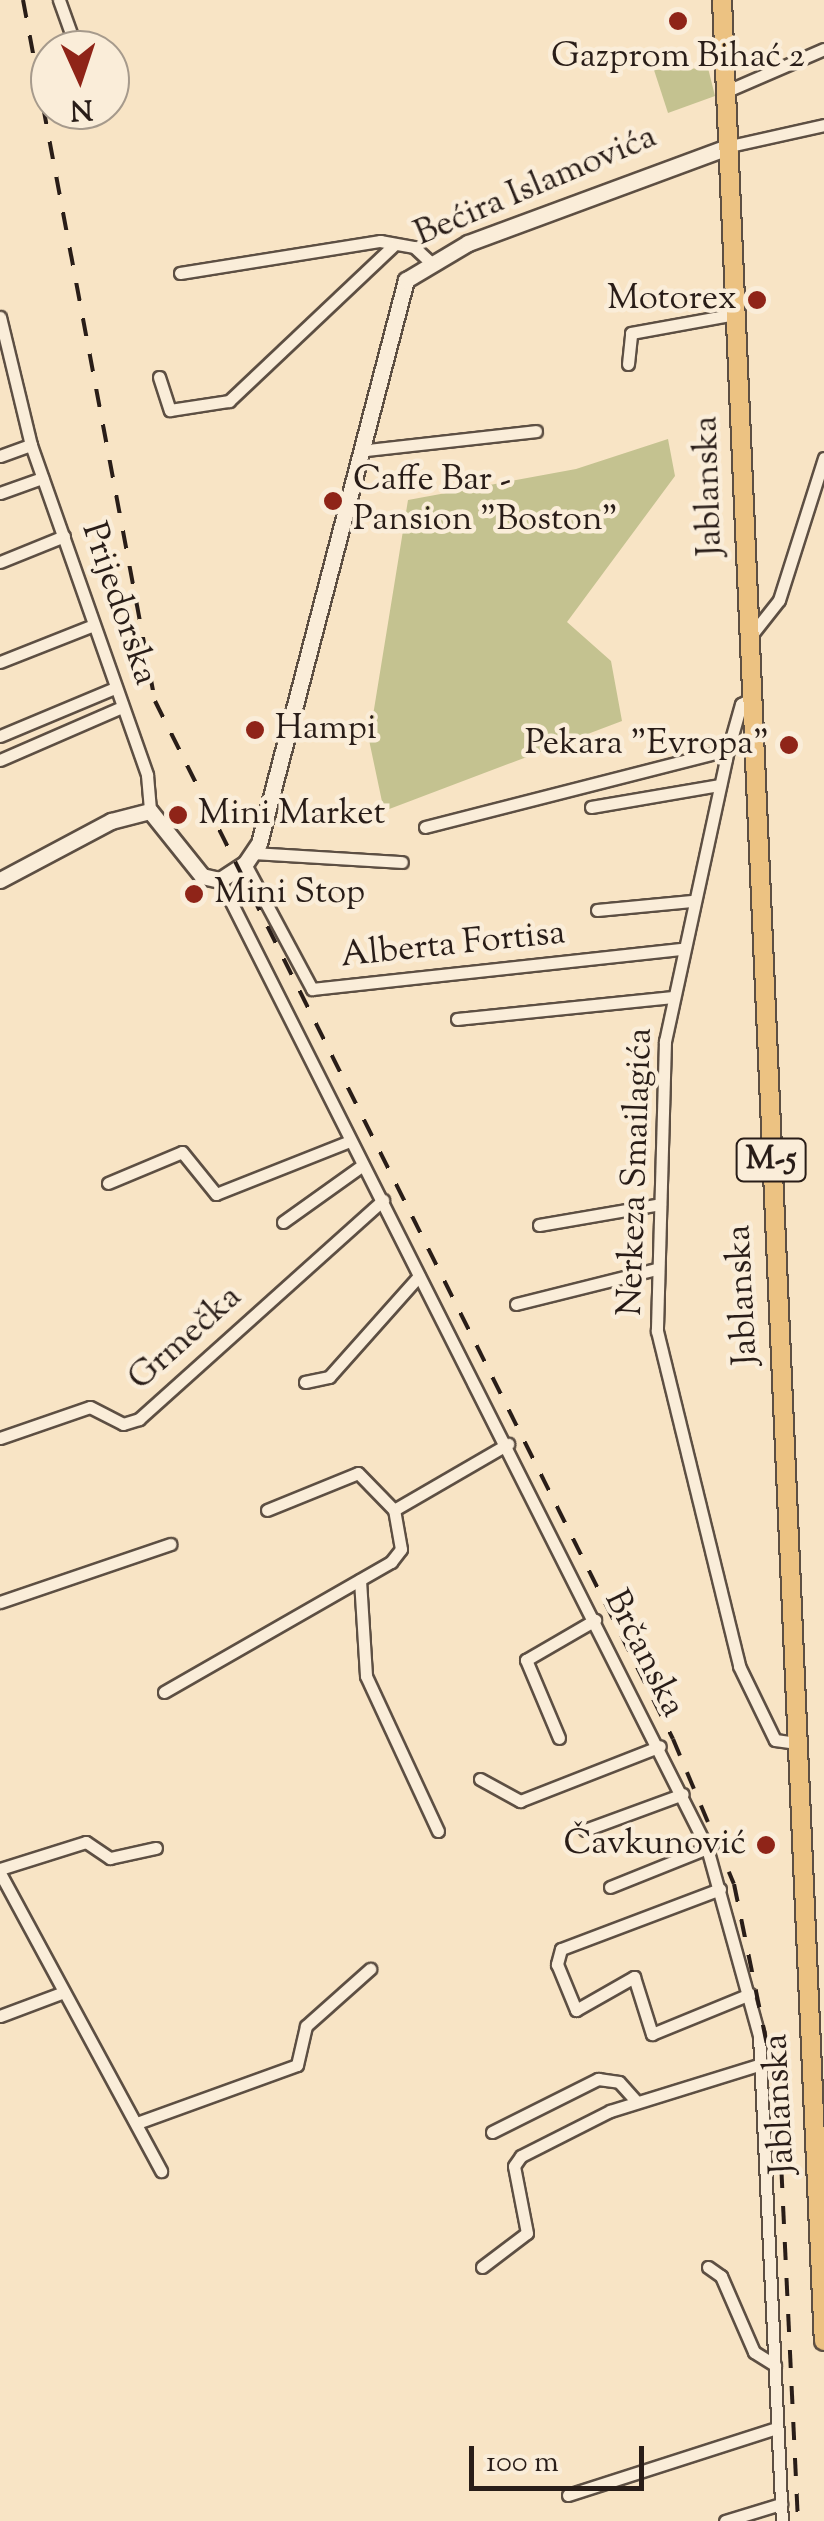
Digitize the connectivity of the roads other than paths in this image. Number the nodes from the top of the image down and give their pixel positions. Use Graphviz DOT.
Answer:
graph roads {
  1 [pos="59,0"];
  2 [pos="722,0"];
  3 [pos="70,30"];
  4 [pos="824,49"];
  5 [pos="727,91"];
  6 [pos="824,125"];
  7 [pos="730,146"];
  8 [pos="394,245"];
  9 [pos="430,261"];
  10 [pos="180,273"];
  11 [pos="736,314"];
  12 [pos="0,317"];
  13 [pos="628,364"];
  14 [pos="158,377"];
  15 [pos="536,431"];
  16 [pos="31,445"];
  17 [pos="367,450"];
  18 [pos="0,456"];
  19 [pos="824,458"];
  20 [pos="42,478"];
  21 [pos="0,494"];
  22 [pos="64,536"];
  23 [pos="0,562"];
  24 [pos="94,626"];
  25 [pos="748,638"];
  26 [pos="0,662"];
  27 [pos="115,688"];
  28 [pos="751,699"];
  29 [pos="122,708"];
  30 [pos="0,736"];
  31 [pos="728,750"];
  32 [pos="0,760"];
  33 [pos="720,785"];
  34 [pos="591,807"];
  35 [pos="150,812"];
  36 [pos="425,827"];
  37 [pos="249,859"];
  38 [pos="402,862"];
  39 [pos="0,880"];
  40 [pos="220,880"];
  41 [pos="692,901"];
  42 [pos="597,910"];
  43 [pos="683,949"];
  44 [pos="673,997"];
  45 [pos="457,1019"];
  46 [pos="350,1141"];
  47 [pos="363,1165"];
  48 [pos="108,1182"];
  49 [pos="383,1200"];
  50 [pos="660,1204"];
  51 [pos="283,1222"];
  52 [pos="539,1226"];
  53 [pos="656,1269"];
  54 [pos="420,1276"];
  55 [pos="516,1304"];
  56 [pos="304,1382"];
  57 [pos="0,1438"];
  58 [pos="508,1444"];
  59 [pos="267,1510"];
  60 [pos="394,1510"];
  61 [pos="170,1544"];
  62 [pos="360,1580"];
  63 [pos="0,1602"];
  64 [pos="595,1620"];
  65 [pos="164,1692"];
  66 [pos="559,1738"];
  67 [pos="796,1743"];
  68 [pos="660,1746"];
  69 [pos="480,1779"];
  70 [pos="683,1794"];
  71 [pos="584,1830"];
  72 [pos="438,1831"];
  73 [pos="156,1848"];
  74 [pos="707,1848"];
  75 [pos="0,1871"];
  76 [pos="610,1886"];
  77 [pos="720,1889"];
  78 [pos="370,1969"];
  79 [pos="64,1992"];
  80 [pos="750,1994"];
  81 [pos="0,2016"];
  82 [pos="762,2064"];
  83 [pos="636,2102"];
  84 [pos="137,2123"];
  85 [pos="492,2132"];
  86 [pos="161,2171"];
  87 [pos="482,2267"];
  88 [pos="708,2267"];
  89 [pos="824,2337"];
  90 [pos="775,2364"];
  91 [pos="778,2428"];
  92 [pos="568,2495"];
  93 [pos="782,2504"];
  94 [pos="725,2521"];
  95 [pos="782,2521"];
  1 -- 3 [label="street"];
  2 -- 5 [label="main road, M-5"];
  4 -- 5 [label="street"];
  5 -- 7 [label="main road, Jablanska / M-5"];
  6 -- 7 [label="street"];
  7 -- 9 [label="street, Bećira Islamovića"];
  7 -- 11 [label="main road, Jablanska / M-5"];
  8 -- 9 [label="street"];
  8 -- 10 [label="street"];
  8 -- 14 [label="street"];
  9 -- 17 [label="street, Bećira Islamovića"];
  11 -- 13 [label="street"];
  11 -- 25 [label="main road, Jablanska / M-5"];
  12 -- 16 [label="street, Prijedorska"];
  15 -- 17 [label="street"];
  16 -- 18 [label="street"];
  16 -- 20 [label="street, Prijedorska"];
  17 -- 37 [label="street, Bećira Islamovića"];
  19 -- 25 [label="street"];
  20 -- 21 [label="street"];
  20 -- 22 [label="street, Prijedorska"];
  22 -- 23 [label="street"];
  22 -- 24 [label="street, Prijedorska"];
  24 -- 26 [label="street"];
  24 -- 27 [label="street, Prijedorska"];
  25 -- 28 [label="main road, Jablanska / M-5"];
  27 -- 29 [label="street, Prijedorska"];
  27 -- 30 [label="street"];
  28 -- 31 [label="street, Nerkeza Smailagića"];
  28 -- 67 [label="main road, Jablanska / M-5"];
  29 -- 32 [label="street"];
  29 -- 35 [label="street, Prijedorska"];
  31 -- 33 [label="street, Nerkeza Smailagića"];
  31 -- 36 [label="street"];
  33 -- 34 [label="street"];
  33 -- 41 [label="street, Nerkeza Smailagića"];
  35 -- 39 [label="street"];
  35 -- 40 [label="street"];
  37 -- 38 [label="street"];
  37 -- 40 [label="street"];
  37 -- 43 [label="street, Alberta Fortisa"];
  40 -- 46 [label="street, Brčanska"];
  41 -- 42 [label="street"];
  41 -- 43 [label="street, Nerkeza Smailagića"];
  43 -- 44 [label="street, Nerkeza Smailagića"];
  44 -- 45 [label="street"];
  44 -- 50 [label="street, Nerkeza Smailagića"];
  46 -- 47 [label="street, Brčanska"];
  46 -- 48 [label="street"];
  47 -- 49 [label="street, Brčanska"];
  47 -- 51 [label="street"];
  49 -- 54 [label="street, Brčanska"];
  49 -- 57 [label="street, Grmečka"];
  50 -- 52 [label="street"];
  50 -- 53 [label="street, Nerkeza Smailagića"];
  53 -- 55 [label="street"];
  53 -- 67 [label="street, Nerkeza Smailagića"];
  54 -- 56 [label="street"];
  54 -- 58 [label="street, Brčanska"];
  58 -- 60 [label="street"];
  58 -- 64 [label="street, Brčanska"];
  59 -- 60 [label="street"];
  60 -- 62 [label="street"];
  61 -- 63 [label="street"];
  62 -- 65 [label="street"];
  62 -- 72 [label="street"];
  64 -- 66 [label="street"];
  64 -- 68 [label="street, Brčanska"];
  67 -- 89 [label="main road, Jablanska / M-5"];
  68 -- 69 [label="street"];
  68 -- 70 [label="street, Brčanska"];
  70 -- 71 [label="street"];
  70 -- 74 [label="street, Brčanska"];
  73 -- 75 [label="street"];
  74 -- 76 [label="street"];
  74 -- 77 [label="street, Brčanska"];
  75 -- 79 [label="street"];
  77 -- 80 [label="street, Brčanska"];
  77 -- 80 [label="street"];
  78 -- 84 [label="street"];
  79 -- 81 [label="street"];
  79 -- 84 [label="street"];
  80 -- 82 [label="street, Brčanska"];
  82 -- 83 [label="street"];
  82 -- 90 [label="street, Brčanska"];
  83 -- 85 [label="street"];
  83 -- 87 [label="street"];
  84 -- 86 [label="street"];
  88 -- 90 [label="street"];
  90 -- 91 [label="street, Brčanska"];
  91 -- 92 [label="street"];
  91 -- 93 [label="street, Brčanska"];
  93 -- 94 [label="street"];
  93 -- 95 [label="street, Brčanska"];
}
